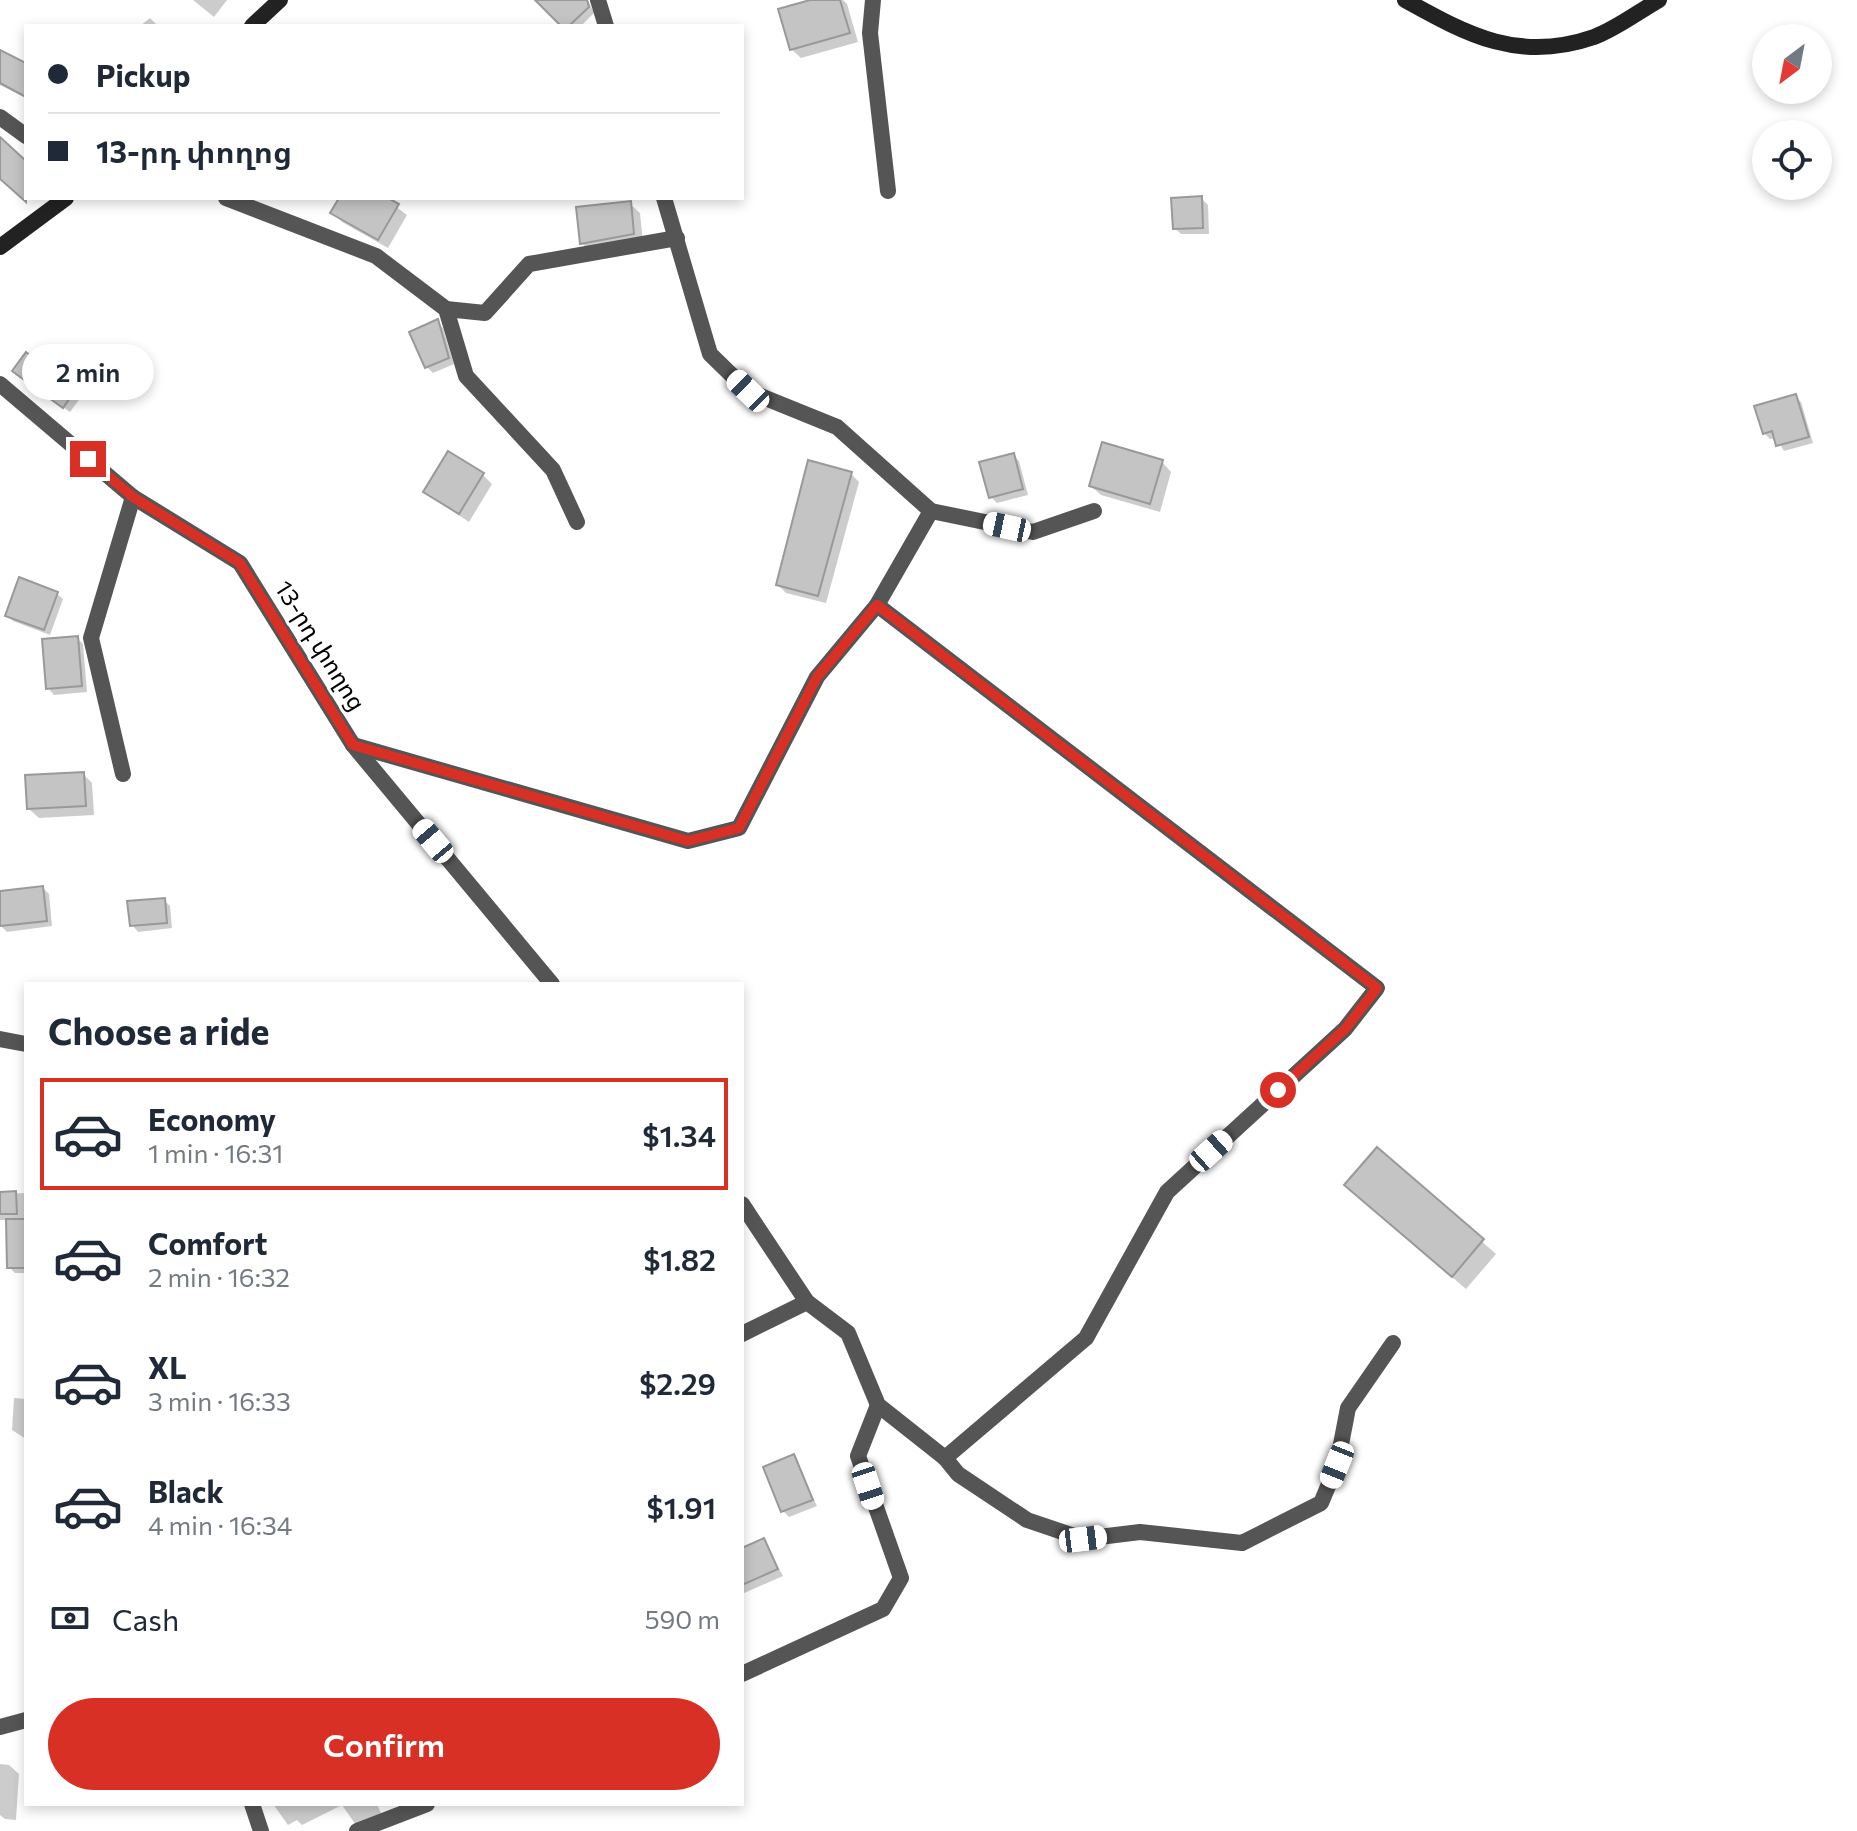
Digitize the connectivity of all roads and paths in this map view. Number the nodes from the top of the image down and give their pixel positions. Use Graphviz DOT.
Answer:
graph roads {
  1 [pos="280,0"];
  2 [pos="598,0"];
  3 [pos="873,0"];
  4 [pos="1405,0"];
  5 [pos="1659,0"];
  6 [pos="254,24"];
  7 [pos="605,24"];
  8 [pos="0,117"];
  9 [pos="24,135"];
  10 [pos="888,191"];
  11 [pos="63,200"];
  12 [pos="231,200"];
  13 [pos="665,200"];
  14 [pos="677,238"];
  15 [pos="0,247"];
  16 [pos="446,309"];
  17 [pos="0,384"];
  18 [pos="133,497"];
  19 [pos="931,511"];
  20 [pos="1094,511"];
  21 [pos="577,522"];
  22 [pos="877,605"];
  23 [pos="353,745"];
  24 [pos="123,774"];
  25 [pos="550,982"];
  26 [pos="0,1039"];
  27 [pos="24,1044"];
  28 [pos="744,1207"];
  29 [pos="807,1302"];
  30 [pos="744,1333"];
  31 [pos="1393,1343"];
  32 [pos="878,1405"];
  33 [pos="945,1458"];
  34 [pos="744,1673"];
  35 [pos="24,1721"];
  36 [pos="0,1727"];
  37 [pos="253,1806"];
  38 [pos="422,1806"];
  39 [pos="261,1831"];
  40 [pos="357,1831"];
  1 -- 6 [label="main road"];
  2 -- 7 [label="street"];
  3 -- 10 [label="street"];
  4 -- 5 [label="main road"];
  8 -- 9 [label="street"];
  11 -- 15 [label="main road"];
  12 -- 16 [label="street"];
  13 -- 14 [label="street"];
  14 -- 16 [label="street"];
  14 -- 19 [label="street"];
  16 -- 21 [label="street"];
  17 -- 18 [label="street, 13-րդ փողոց"];
  18 -- 23 [label="street, 13-րդ փողոց"];
  18 -- 24 [label="street"];
  19 -- 20 [label="street"];
  19 -- 22 [label="street"];
  22 -- 23 [label="street"];
  22 -- 33 [label="street"];
  23 -- 25 [label="street, 13-րդ փողոց"];
  26 -- 27 [label="street"];
  28 -- 29 [label="street"];
  29 -- 30 [label="street"];
  29 -- 32 [label="street"];
  31 -- 33 [label="street"];
  32 -- 33 [label="street"];
  32 -- 34 [label="street"];
  35 -- 36 [label="street"];
  37 -- 39 [label="street"];
  38 -- 40 [label="street"];
}
